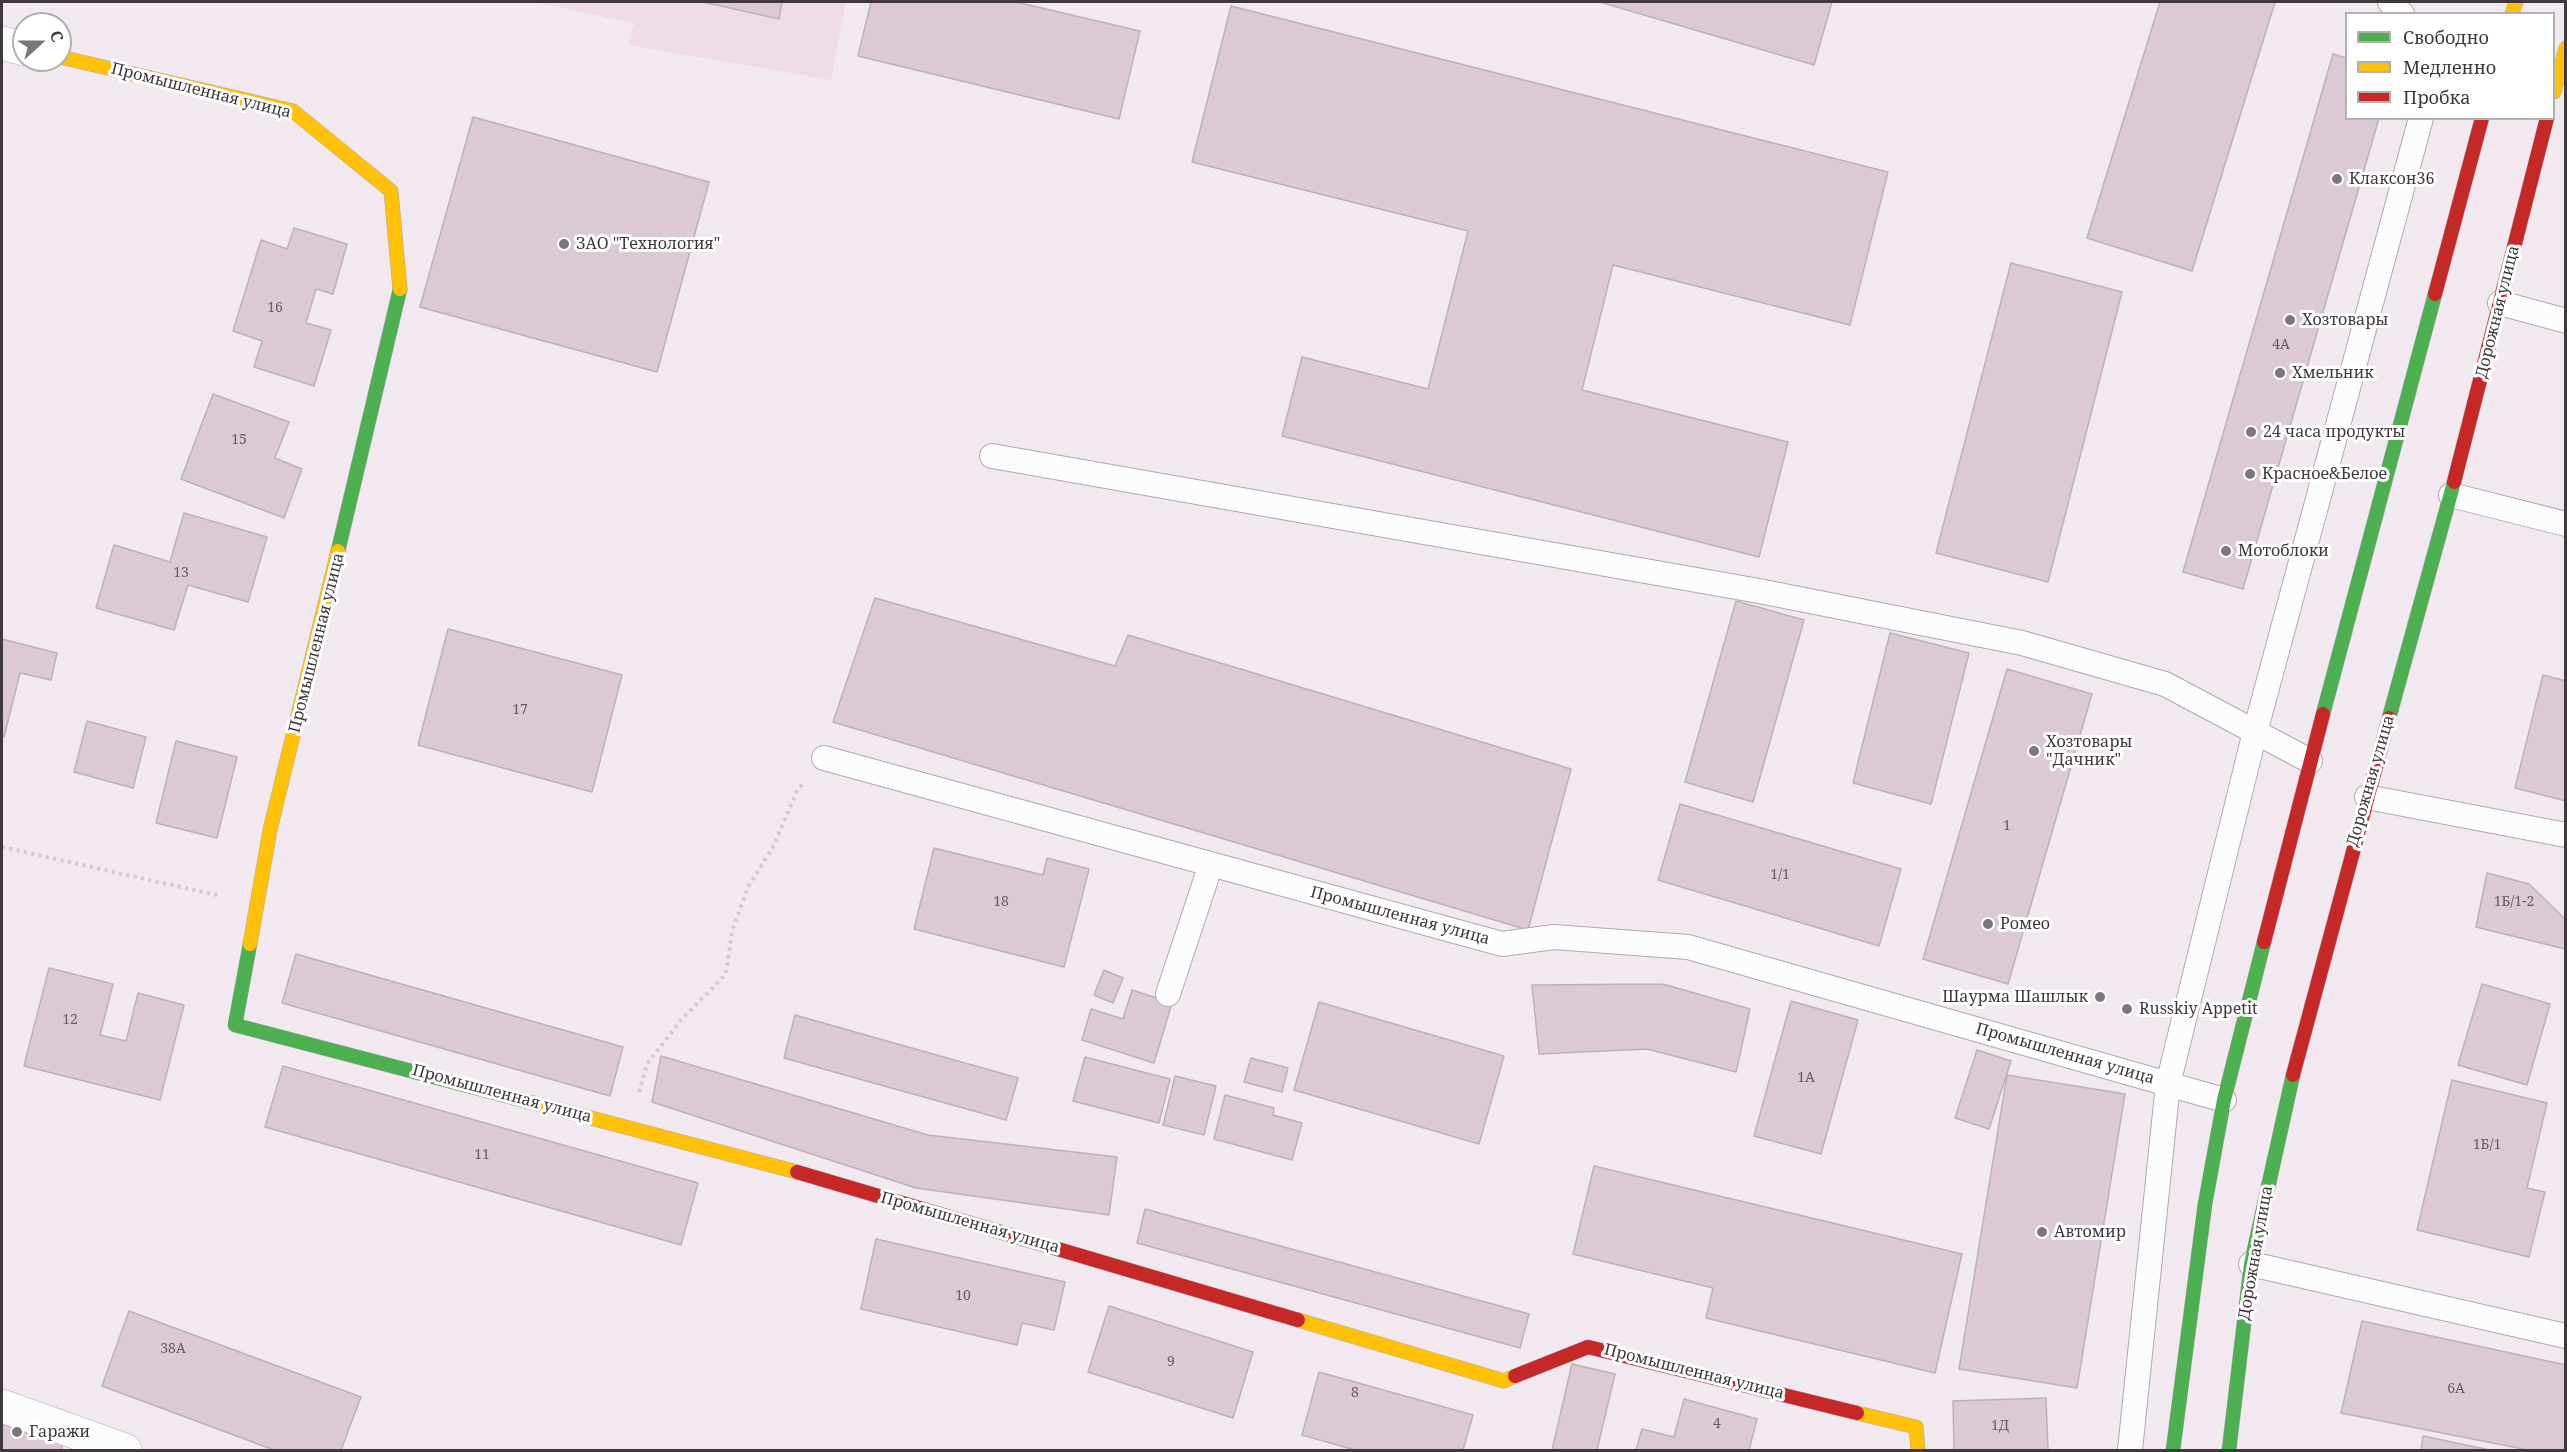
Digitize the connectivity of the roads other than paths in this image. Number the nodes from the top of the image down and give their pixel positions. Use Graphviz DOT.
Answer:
graph roads {
  1 [pos="2565,48"];
  2 [pos="72,60"];
  3 [pos="2555,85"];
  4 [pos="2420,120"];
  5 [pos="2481,120"];
  6 [pos="2546,120"];
  7 [pos="2500,303"];
  8 [pos="2565,321"];
  9 [pos="992,456"];
  10 [pos="2451,495"];
  11 [pos="2565,524"];
  12 [pos="2255,732"];
  13 [pos="824,758"];
  14 [pos="2310,761"];
  15 [pos="2367,797"];
  16 [pos="2565,835"];
  17 [pos="1211,864"];
  18 [pos="1168,994"];
  19 [pos="2168,1084"];
  20 [pos="2224,1100"];
  21 [pos="2251,1264"];
  22 [pos="2565,1336"];
  23 [pos="2,1406"];
  24 [pos="125,1450"];
  25 [pos="1918,1450"];
  26 [pos="2130,1450"];
  27 [pos="2173,1450"];
  28 [pos="2229,1450"];
  1 -- 3 [label="main road"];
  2 -- 25 [label="main road, Промышленная улица"];
  4 -- 12 [label="lane"];
  5 -- 14 [label="main road"];
  6 -- 7 [label="main road, Дорожная улица"];
  7 -- 8 [label="lane"];
  7 -- 10 [label="main road, Дорожная улица"];
  9 -- 12 [label="lane"];
  10 -- 11 [label="lane"];
  10 -- 15 [label="main road, Дорожная улица"];
  12 -- 14 [label="lane"];
  12 -- 19 [label="lane"];
  13 -- 17 [label="lane, Промышленная улица"];
  14 -- 20 [label="main road"];
  15 -- 16 [label="lane"];
  15 -- 21 [label="main road, Дорожная улица"];
  17 -- 18 [label="lane"];
  17 -- 19 [label="lane, Промышленная улица"];
  19 -- 20 [label="lane, Промышленная улица"];
  19 -- 26 [label="lane"];
  20 -- 27 [label="main road"];
  21 -- 22 [label="lane"];
  21 -- 28 [label="main road, Дорожная улица"];
  23 -- 24 [label="street"];
}
